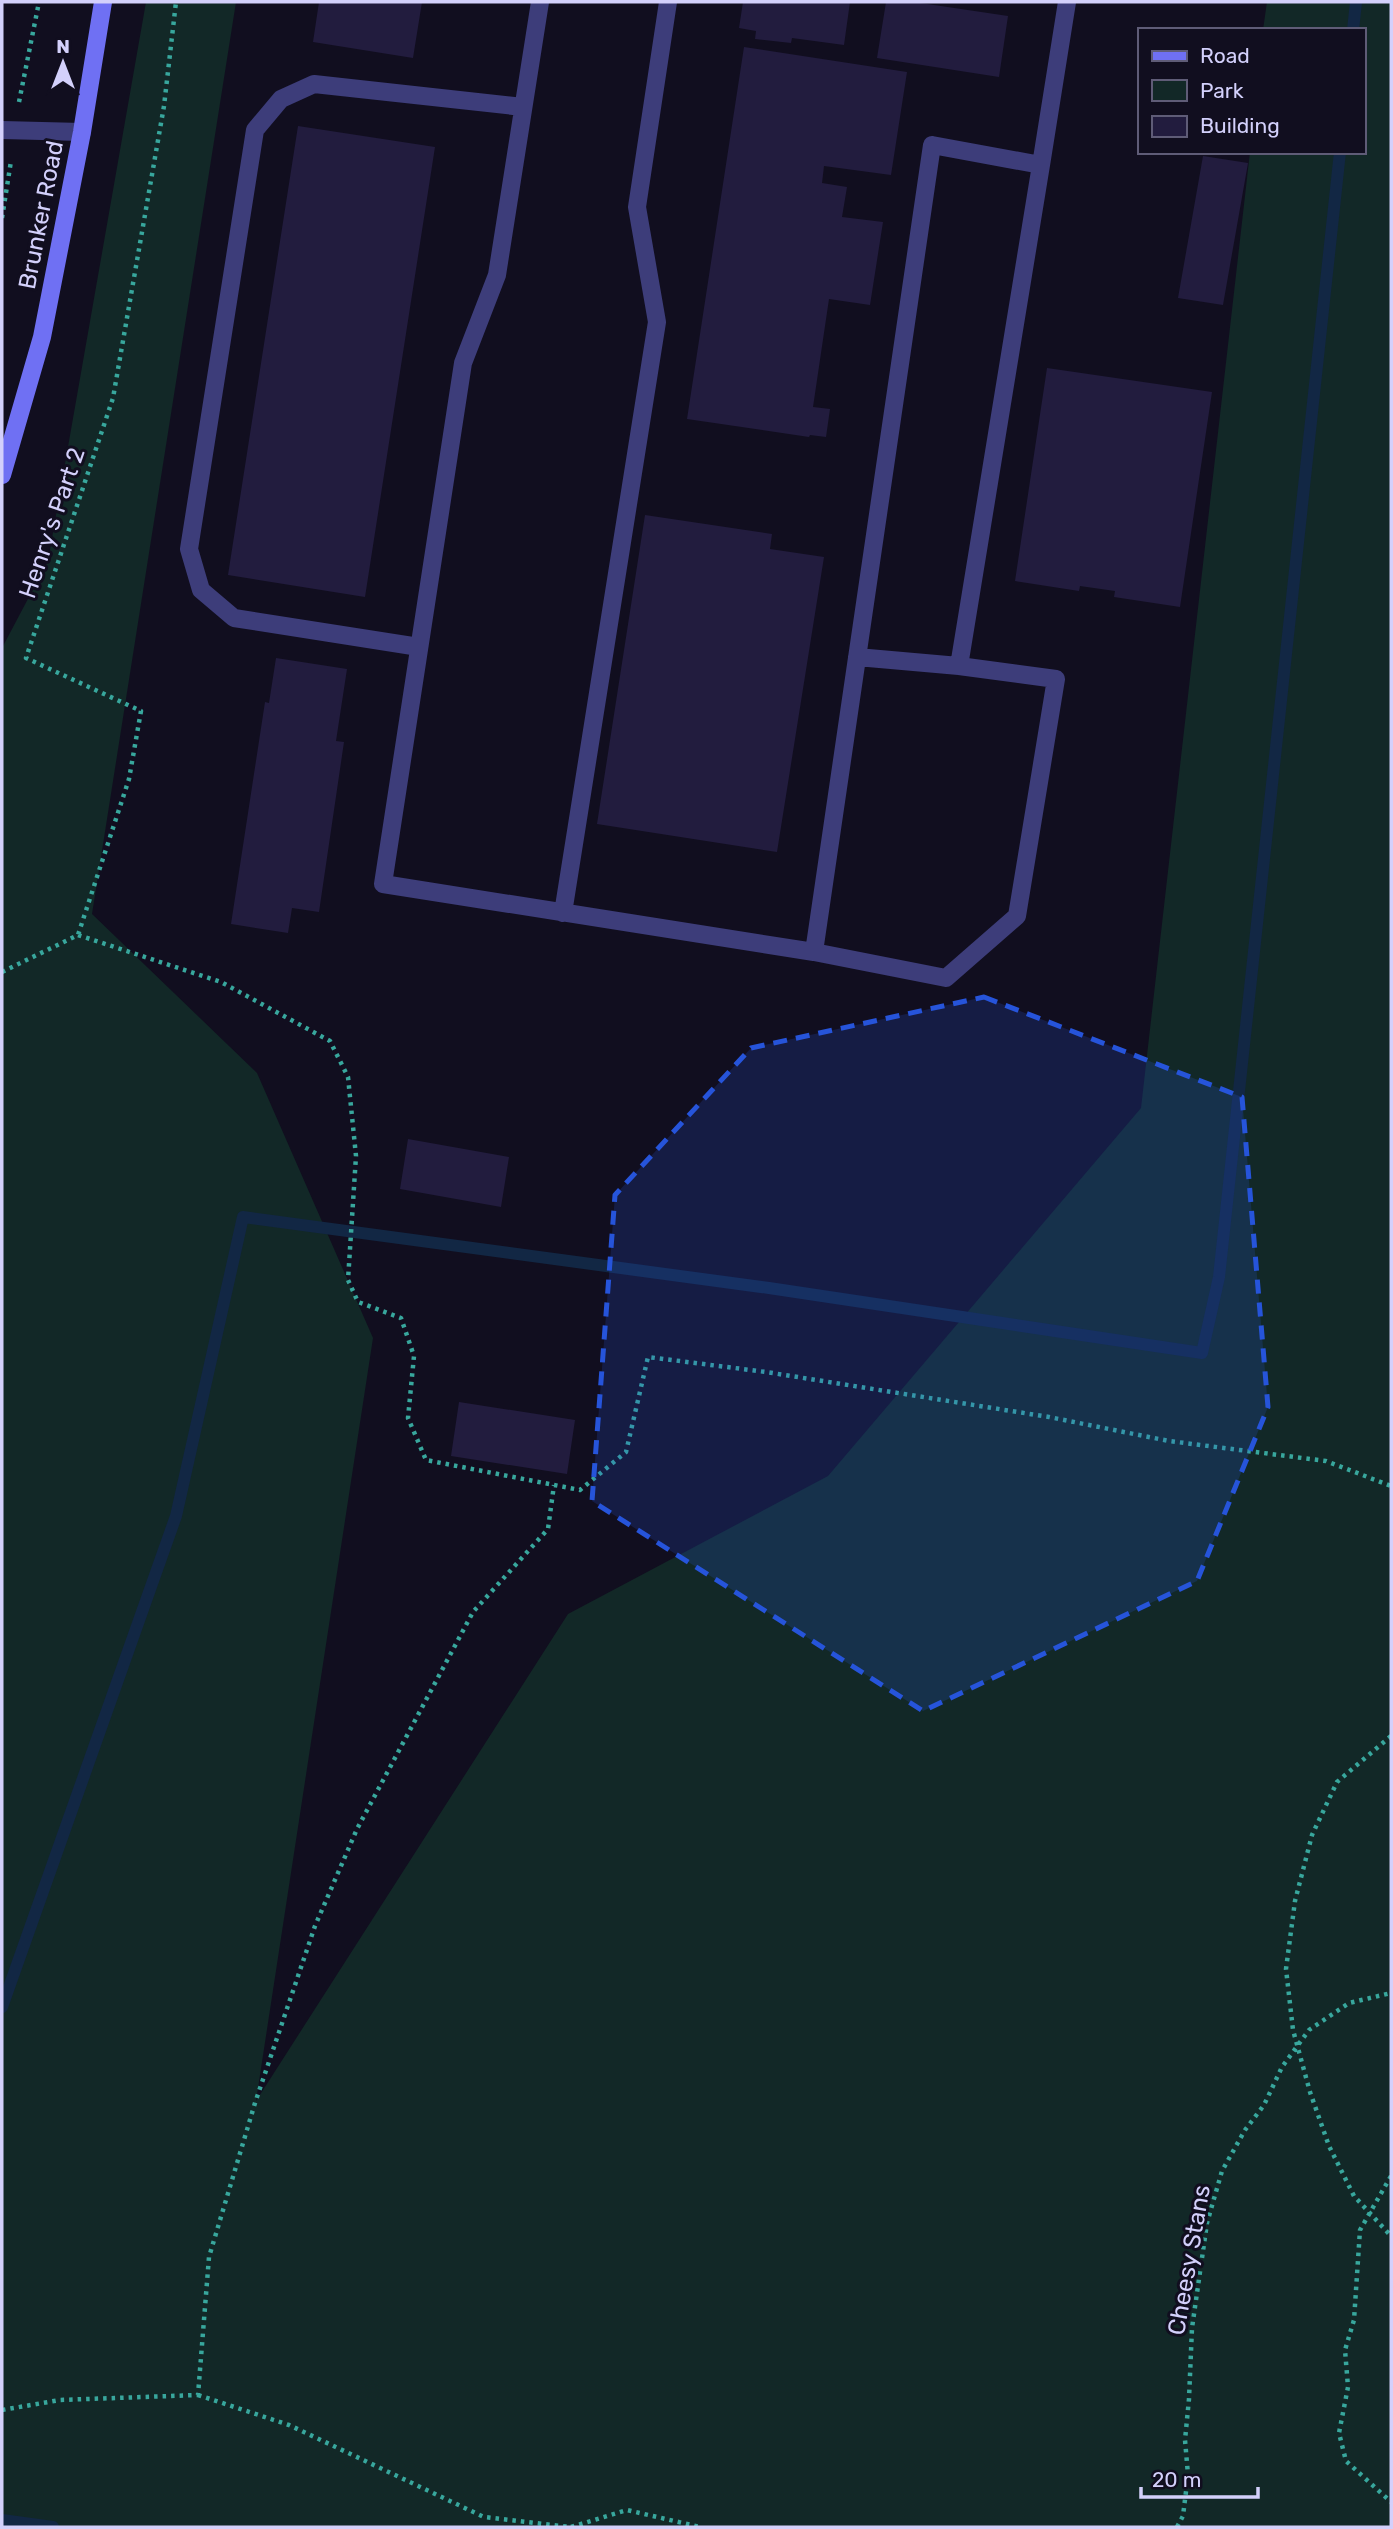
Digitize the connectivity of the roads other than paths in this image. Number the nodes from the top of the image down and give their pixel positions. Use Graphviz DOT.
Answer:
graph roads {
  1 [pos="103,2"];
  2 [pos="540,2"];
  3 [pos="668,2"];
  4 [pos="1067,2"];
  5 [pos="523,107"];
  6 [pos="2,130"];
  7 [pos="82,132"];
  8 [pos="1041,165"];
  9 [pos="2,475"];
  10 [pos="419,647"];
  11 [pos="857,657"];
  12 [pos="960,666"];
  13 [pos="563,913"];
  14 [pos="814,952"];
  1 -- 7 [label="main road, Brunker Road"];
  2 -- 5 [label="street"];
  3 -- 13 [label="street"];
  4 -- 8 [label="street"];
  5 -- 10 [label="street"];
  5 -- 10 [label="street"];
  6 -- 7 [label="street"];
  7 -- 9 [label="main road, Brunker Road"];
  8 -- 11 [label="street"];
  8 -- 12 [label="street"];
  10 -- 13 [label="street"];
  11 -- 12 [label="street"];
  11 -- 14 [label="street"];
  12 -- 14 [label="street"];
  13 -- 14 [label="street"];
}
